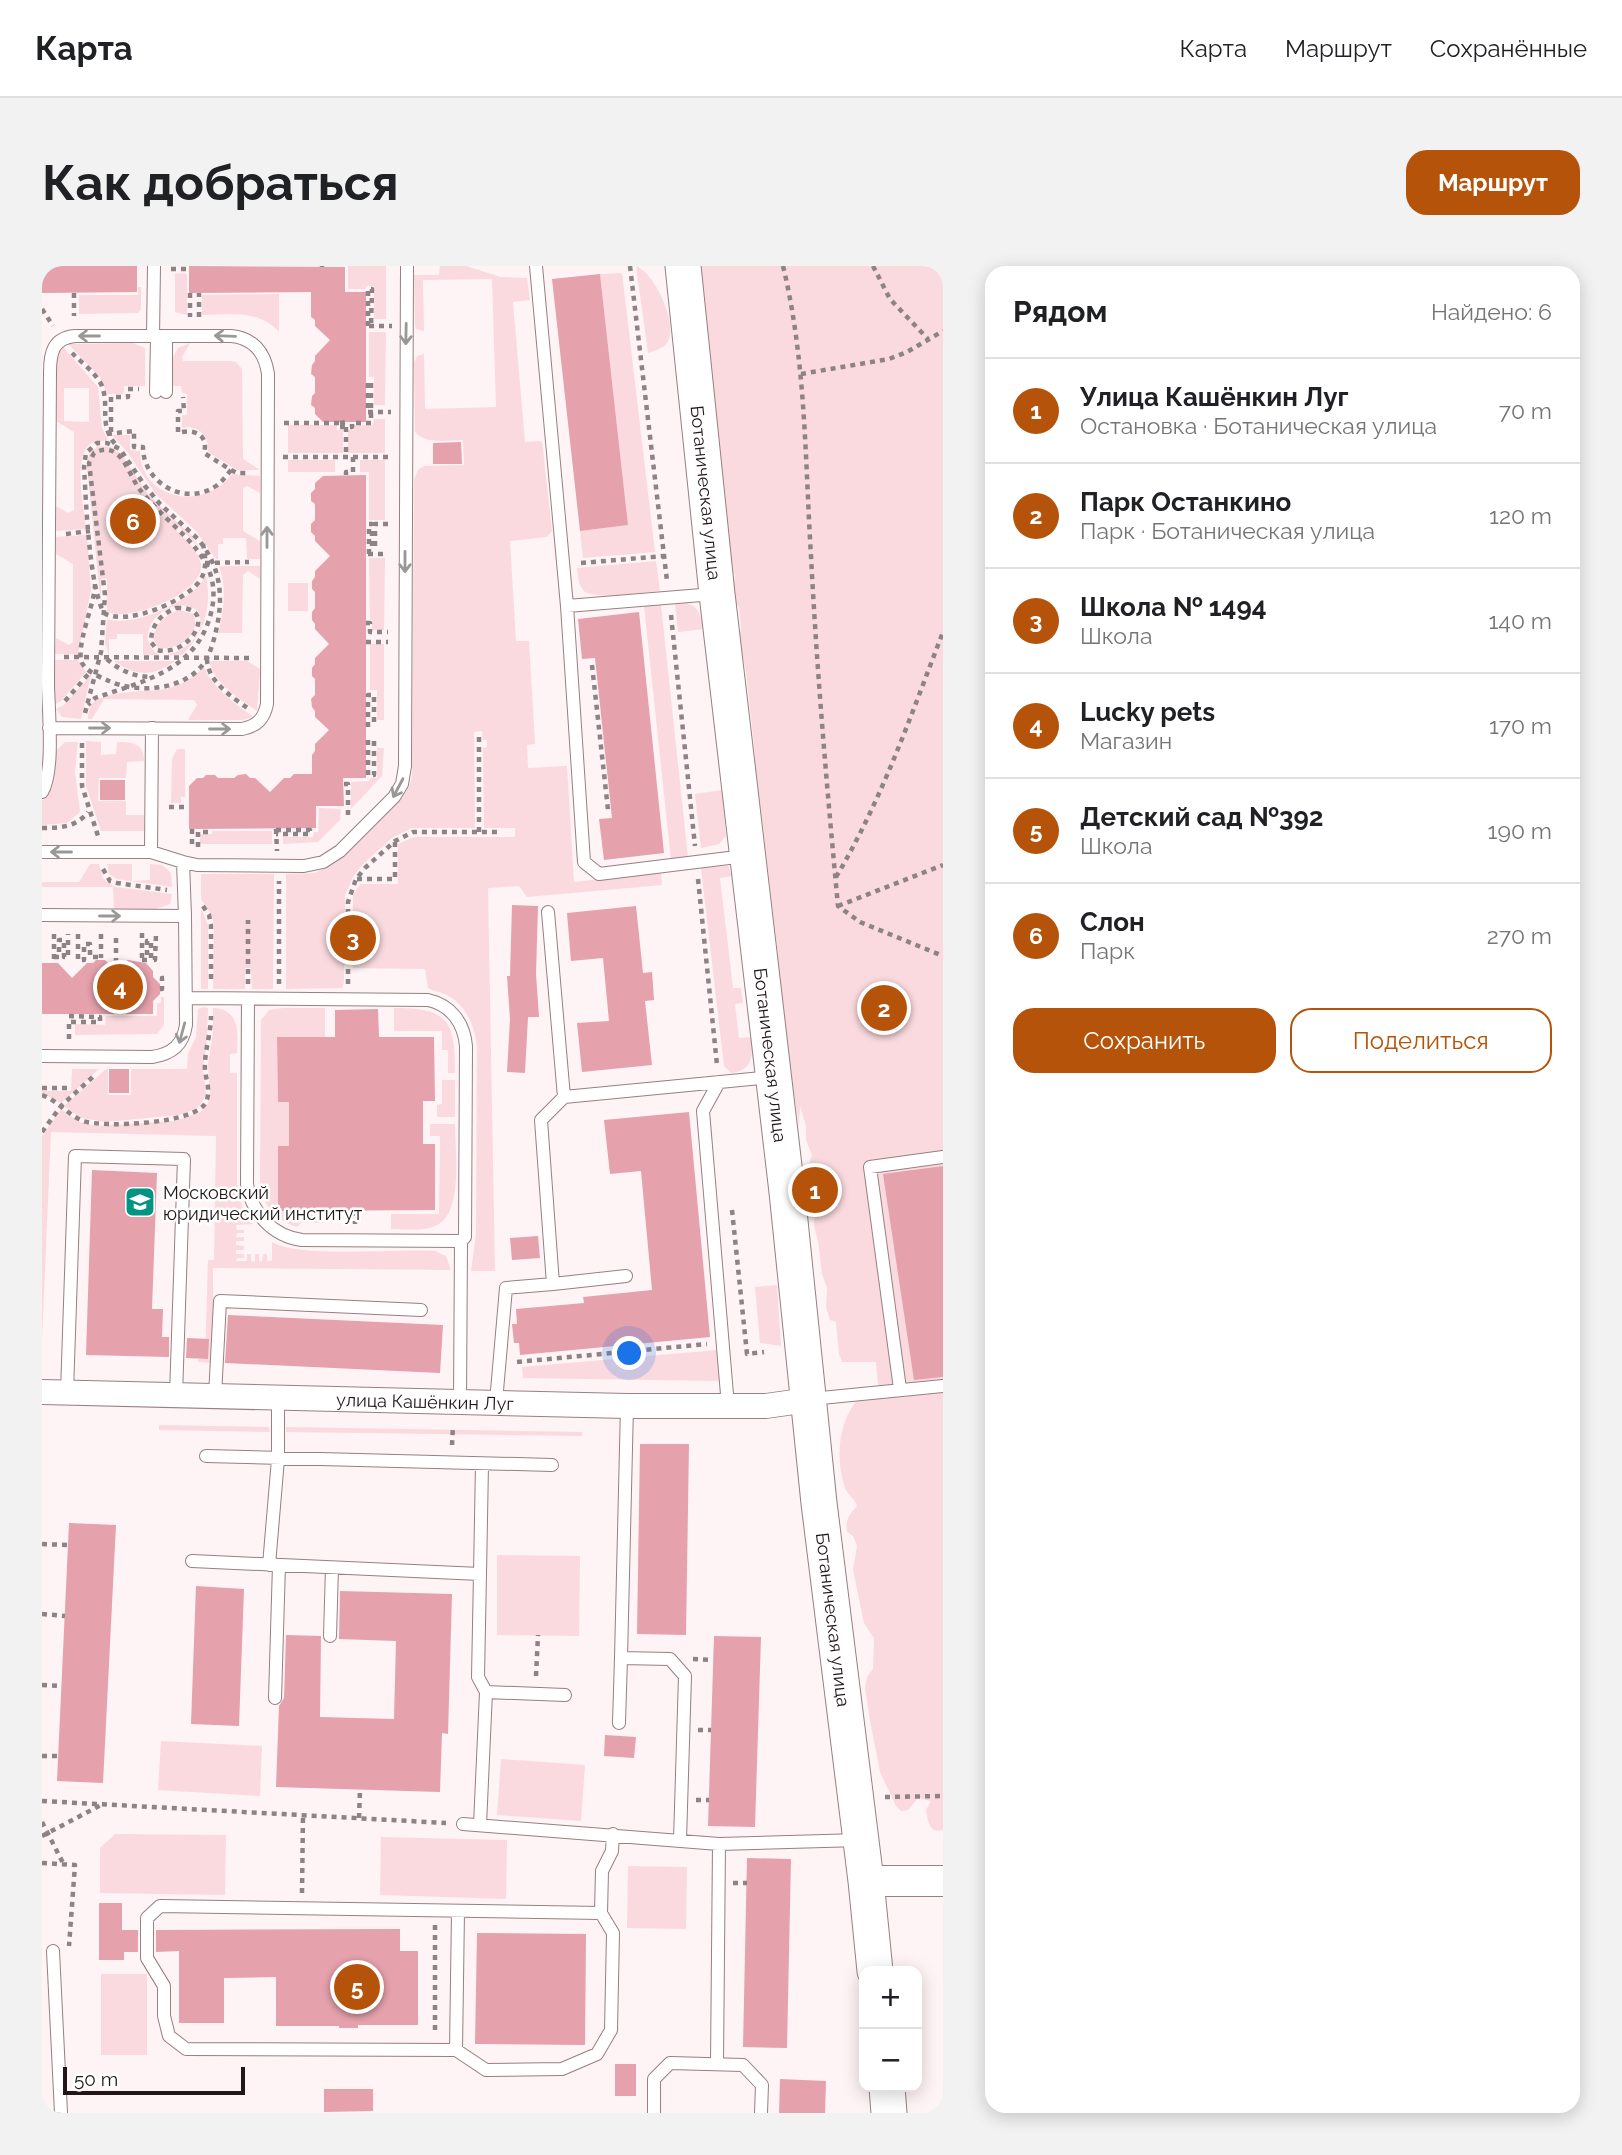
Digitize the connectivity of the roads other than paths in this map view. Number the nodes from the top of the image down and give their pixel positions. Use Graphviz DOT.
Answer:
graph roads {
  1 [pos="154,266"];
  2 [pos="407,266"];
  3 [pos="536,266"];
  4 [pos="683,266"];
  5 [pos="159,336"];
  6 [pos="159,390"];
  7 [pos="718,593"];
  8 [pos="567,606"];
  9 [pos="49,728"];
  10 [pos="152,728"];
  11 [pos="42,792"];
  12 [pos="42,852"];
  13 [pos="151,852"];
  14 [pos="748,855"];
  15 [pos="183,862"];
  16 [pos="548,912"];
  17 [pos="42,915"];
  18 [pos="185,916"];
  19 [pos="186,998"];
  20 [pos="248,999"];
  21 [pos="42,1056"];
  22 [pos="773,1077"];
  23 [pos="719,1082"];
  24 [pos="564,1097"];
  25 [pos="943,1157"];
  26 [pos="461,1241"];
  27 [pos="626,1276"];
  28 [pos="553,1284"];
  29 [pos="421,1310"];
  30 [pos="943,1386"];
  31 [pos="900,1389"];
  32 [pos="48,1393"];
  33 [pos="176,1395"];
  34 [pos="215,1396"];
  35 [pos="278,1397"];
  36 [pos="808,1400"];
  37 [pos="460,1402"];
  38 [pos="496,1402"];
  39 [pos="627,1406"];
  40 [pos="728,1406"];
  41 [pos="206,1456"];
  42 [pos="278,1459"];
  43 [pos="482,1464"];
  44 [pos="552,1465"];
  45 [pos="192,1562"];
  46 [pos="274,1565"];
  47 [pos="332,1567"];
  48 [pos="480,1574"];
  49 [pos="330,1636"];
  50 [pos="621,1658"];
  51 [pos="486,1692"];
  52 [pos="565,1695"];
  53 [pos="275,1698"];
  54 [pos="619,1723"];
  55 [pos="463,1824"];
  56 [pos="480,1825"];
  57 [pos="613,1834"];
  58 [pos="680,1840"];
  59 [pos="861,1840"];
  60 [pos="719,1844"];
  61 [pos="866,1881"];
  62 [pos="943,1881"];
  63 [pos="457,1911"];
  64 [pos="601,1913"];
  65 [pos="53,1951"];
  66 [pos="874,1966"];
  67 [pos="456,2050"];
  68 [pos="717,2064"];
  69 [pos="887,2092"];
  70 [pos="61,2113"];
  71 [pos="654,2113"];
  72 [pos="761,2113"];
  73 [pos="889,2113"];
  1 -- 5 [label="lane"];
  2 -- 15 [label="lane, one-way"];
  3 -- 8 [label="lane"];
  4 -- 7 [label="main road, Ботаническая улица"];
  5 -- 6 [label="lane"];
  5 -- 9 [label="lane, one-way"];
  10 -- 5 [label="lane, one-way"];
  7 -- 8 [label="lane"];
  7 -- 14 [label="main road, Ботаническая улица"];
  8 -- 14 [label="lane"];
  9 -- 10 [label="lane, one-way"];
  9 -- 11 [label="lane"];
  10 -- 13 [label="lane"];
  13 -- 12 [label="lane, one-way"];
  13 -- 15 [label="lane"];
  14 -- 22 [label="main road, Ботаническая улица"];
  15 -- 18 [label="lane"];
  16 -- 24 [label="lane"];
  17 -- 18 [label="lane, one-way"];
  18 -- 19 [label="lane"];
  19 -- 20 [label="lane"];
  19 -- 21 [label="lane, one-way"];
  20 -- 26 [label="lane"];
  20 -- 26 [label="lane"];
  22 -- 23 [label="lane"];
  22 -- 36 [label="main road, Ботаническая улица"];
  23 -- 24 [label="lane"];
  23 -- 40 [label="lane"];
  24 -- 28 [label="lane"];
  25 -- 31 [label="lane"];
  26 -- 37 [label="lane"];
  27 -- 28 [label="lane"];
  28 -- 38 [label="lane"];
  29 -- 34 [label="lane"];
  30 -- 31 [label="lane"];
  31 -- 36 [label="lane"];
  32 -- 33 [label="street, улица Кашёнкин Луг"];
  32 -- 33 [label="lane"];
  33 -- 34 [label="street, улица Кашёнкин Луг"];
  34 -- 35 [label="street, улица Кашёнкин Луг"];
  35 -- 37 [label="street, улица Кашёнкин Луг"];
  35 -- 42 [label="lane"];
  36 -- 40 [label="street, улица Кашёнкин Луг"];
  36 -- 59 [label="main road, Ботаническая улица"];
  37 -- 38 [label="street, улица Кашёнкин Луг"];
  38 -- 39 [label="street, улица Кашёнкин Луг"];
  39 -- 40 [label="street, улица Кашёнкин Луг"];
  39 -- 50 [label="lane"];
  41 -- 42 [label="lane"];
  42 -- 43 [label="lane"];
  42 -- 46 [label="lane"];
  43 -- 44 [label="lane"];
  43 -- 48 [label="lane"];
  45 -- 46 [label="lane"];
  46 -- 47 [label="lane"];
  46 -- 53 [label="lane"];
  47 -- 48 [label="lane"];
  47 -- 49 [label="lane"];
  48 -- 51 [label="lane"];
  50 -- 54 [label="lane"];
  50 -- 58 [label="lane"];
  51 -- 52 [label="lane"];
  51 -- 56 [label="lane"];
  55 -- 56 [label="lane"];
  56 -- 57 [label="lane"];
  57 -- 58 [label="lane"];
  57 -- 64 [label="lane"];
  58 -- 60 [label="lane"];
  59 -- 60 [label="lane"];
  59 -- 61 [label="main road, Ботаническая улица"];
  60 -- 68 [label="lane"];
  61 -- 62 [label="street"];
  61 -- 66 [label="main road, Ботаническая улица"];
  63 -- 64 [label="lane"];
  63 -- 67 [label="lane"];
  63 -- 67 [label="lane"];
  64 -- 67 [label="lane"];
  65 -- 70 [label="lane"];
  68 -- 71 [label="lane"];
  68 -- 72 [label="lane"];
  69 -- 73 [label="main road"];
}
